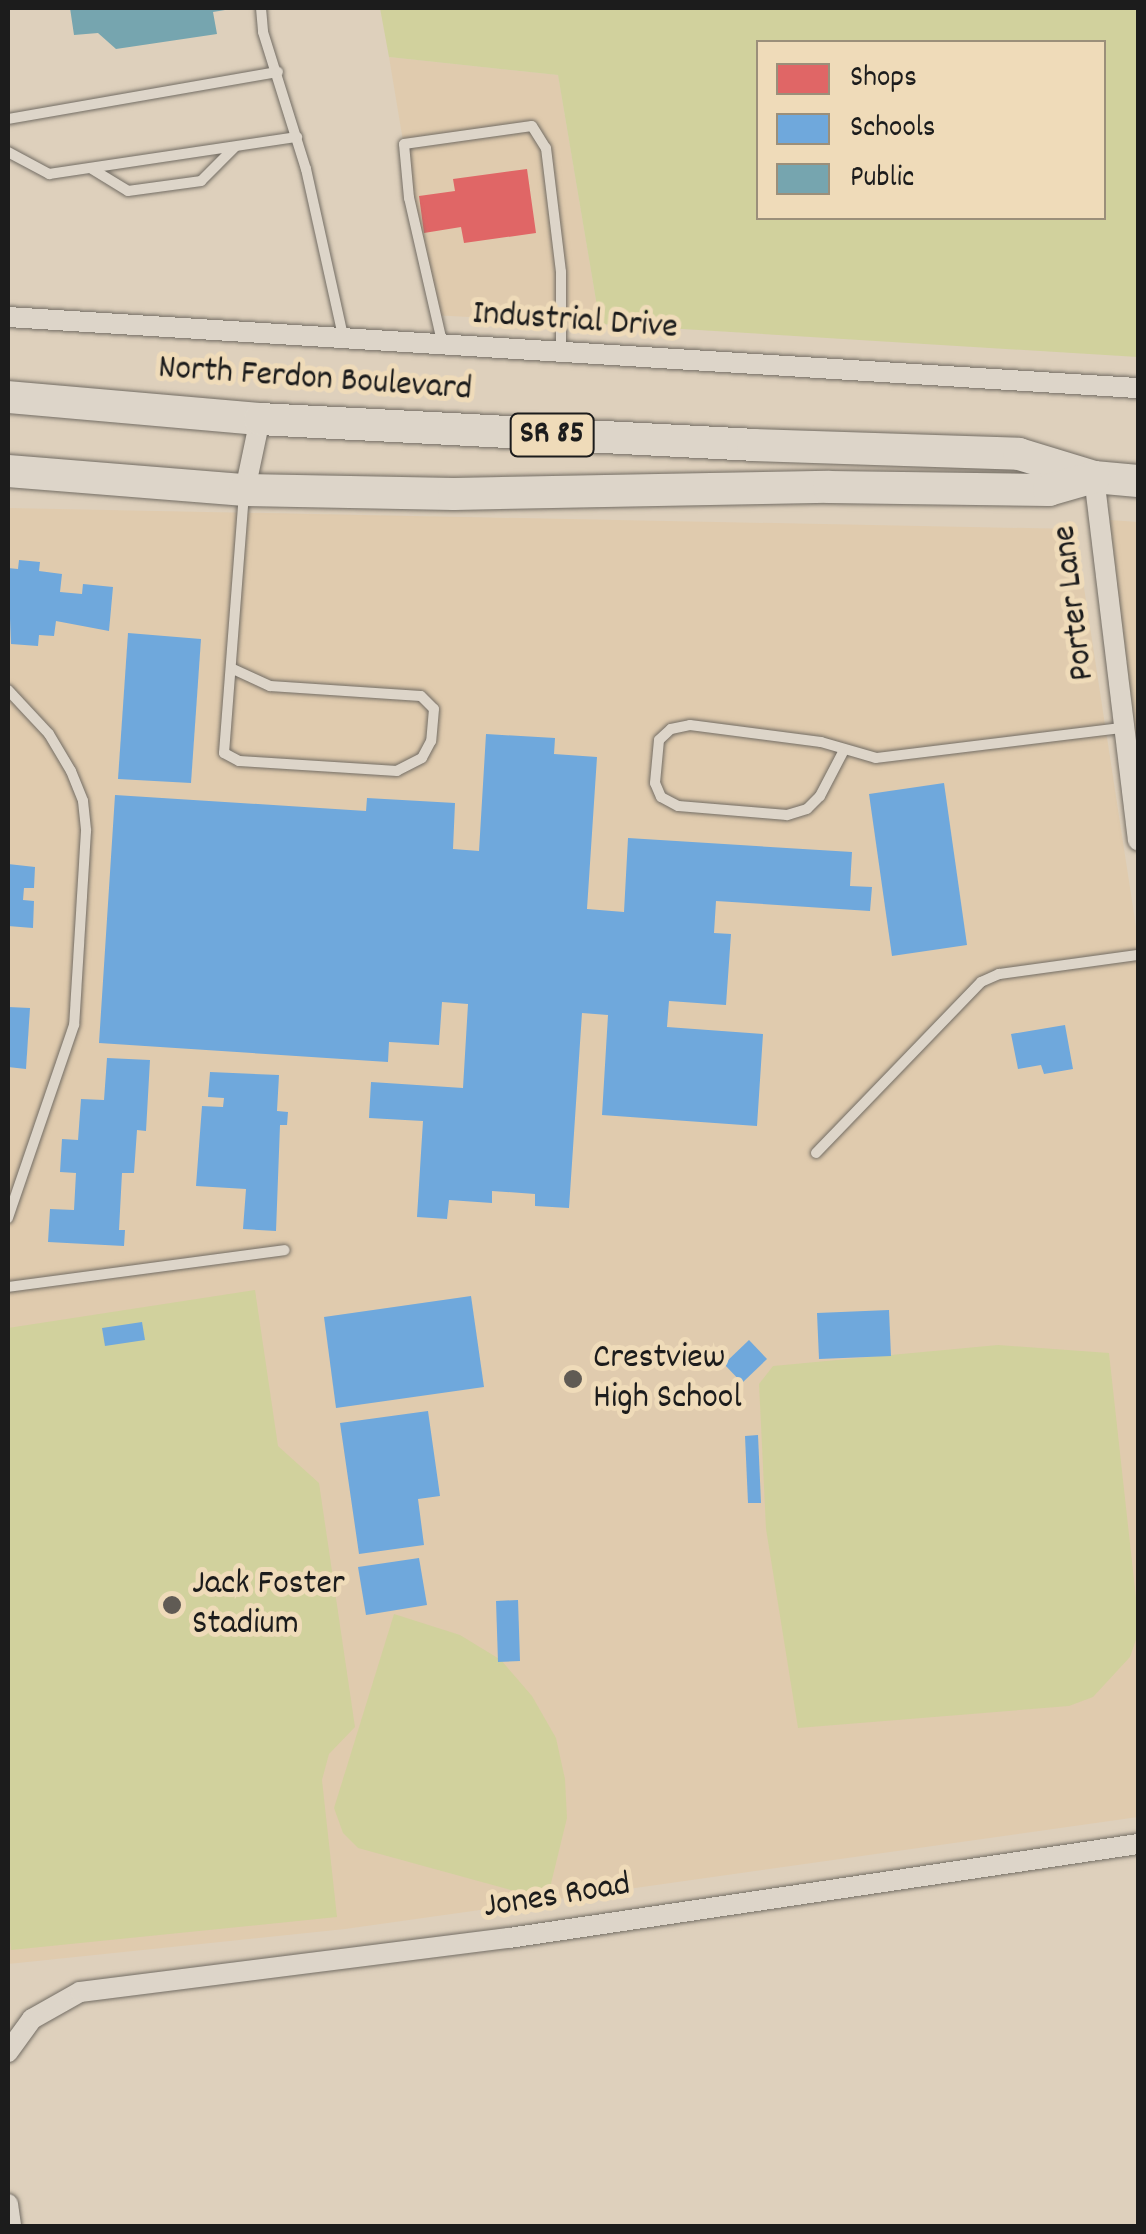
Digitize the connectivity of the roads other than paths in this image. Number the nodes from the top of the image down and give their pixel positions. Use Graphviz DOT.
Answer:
graph roads {
  1 [pos="261,8"];
  2 [pos="278,72"];
  3 [pos="8,119"];
  4 [pos="297,136"];
  5 [pos="236,146"];
  6 [pos="8,152"];
  7 [pos="92,168"];
  8 [pos="8,317"];
  9 [pos="344,340"];
  10 [pos="443,346"];
  11 [pos="561,354"];
  12 [pos="1138,388"];
  13 [pos="8,397"];
  14 [pos="260,419"];
  15 [pos="8,471"];
  16 [pos="1094,477"];
  17 [pos="1138,481"];
  18 [pos="244,490"];
  19 [pos="232,669"];
  20 [pos="8,690"];
  21 [pos="1122,728"];
  22 [pos="843,752"];
  23 [pos="1138,840"];
  24 [pos="1138,955"];
  25 [pos="816,1153"];
  26 [pos="8,1218"];
  27 [pos="285,1250"];
  28 [pos="8,1287"];
  29 [pos="1138,1844"];
  30 [pos="8,2052"];
  31 [pos="8,2204"];
  32 [pos="11,2226"];
  1 -- 2 [label="lane"];
  2 -- 3 [label="lane"];
  2 -- 4 [label="lane"];
  4 -- 5 [label="lane"];
  4 -- 9 [label="lane"];
  5 -- 7 [label="lane"];
  5 -- 7 [label="lane"];
  6 -- 7 [label="lane"];
  8 -- 9 [label="street, Industrial Drive"];
  9 -- 10 [label="street, Industrial Drive"];
  10 -- 11 [label="street, Industrial Drive"];
  10 -- 11 [label="lane"];
  11 -- 12 [label="street, Industrial Drive"];
  13 -- 14 [label="main road, North Ferdon Boulevard / SR 85"];
  14 -- 16 [label="main road, North Ferdon Boulevard / SR 85"];
  14 -- 18 [label="street"];
  15 -- 18 [label="main road, North Ferdon Boulevard / SR 85"];
  16 -- 17 [label="main road, North Ferdon Boulevard / SR 85"];
  16 -- 18 [label="main road, North Ferdon Boulevard / SR 85"];
  16 -- 21 [label="street, Porter Lane"];
  18 -- 19 [label="lane"];
  19 -- 19 [label="lane"];
  20 -- 26 [label="lane"];
  21 -- 22 [label="lane"];
  21 -- 23 [label="street, Porter Lane"];
  22 -- 22 [label="lane"];
  24 -- 25 [label="lane"];
  27 -- 28 [label="lane"];
  29 -- 30 [label="street, Jones Road"];
  31 -- 32 [label="street"];
}
